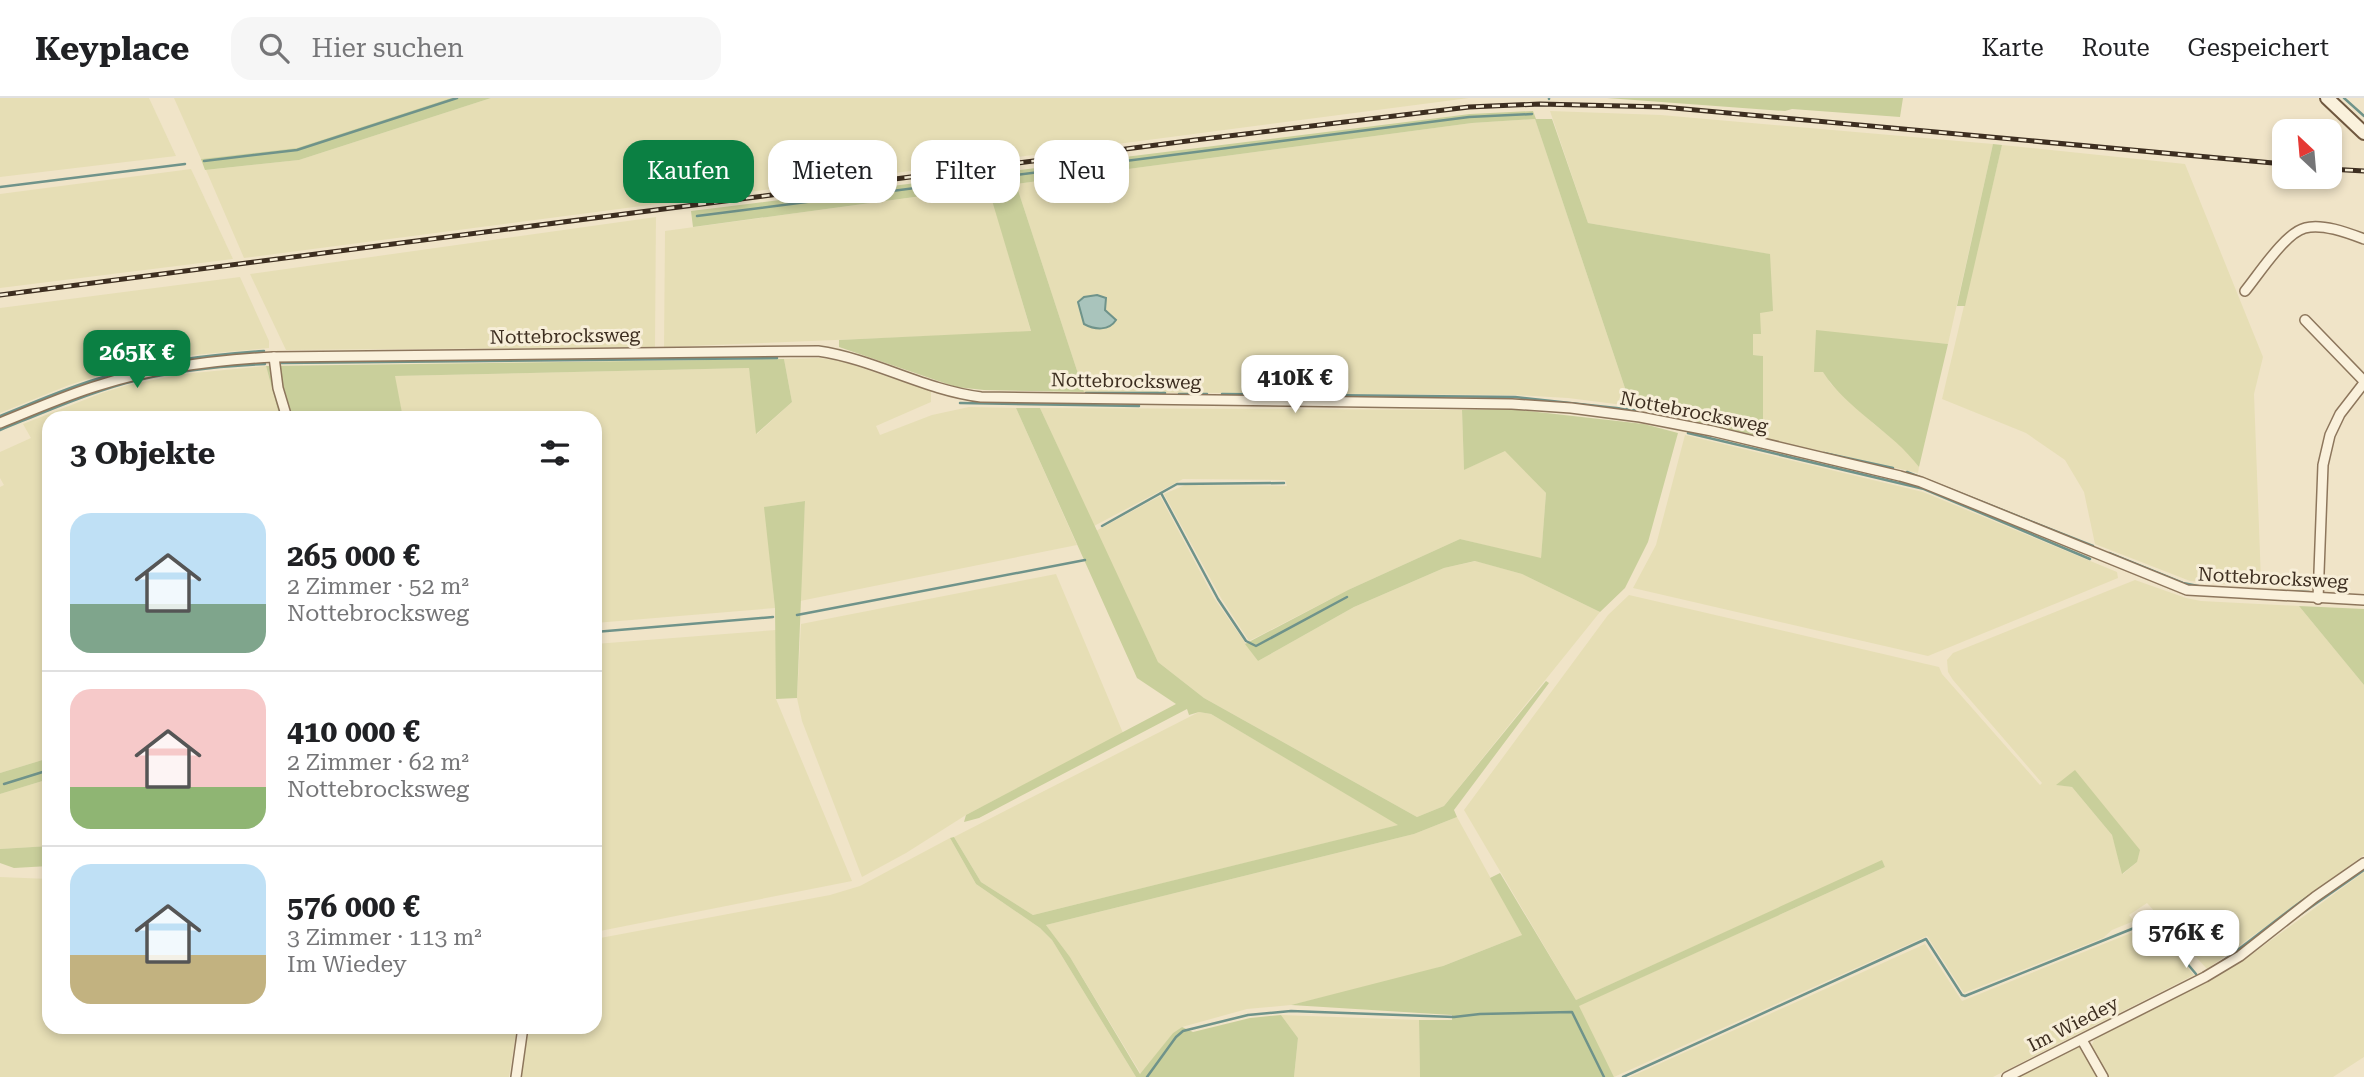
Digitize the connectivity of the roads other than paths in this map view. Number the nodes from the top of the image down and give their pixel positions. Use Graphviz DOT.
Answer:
graph roads {
  1 [pos="2327,98"];
  2 [pos="2364,133"];
  3 [pos="2364,239"];
  4 [pos="2245,291"];
  5 [pos="2305,320"];
  6 [pos="274,357"];
  7 [pos="2364,382"];
  8 [pos="285,411"];
  9 [pos="0,423"];
  10 [pos="2318,599"];
  11 [pos="2364,600"];
  12 [pos="2364,863"];
  13 [pos="522,1034"];
  14 [pos="2082,1040"];
  15 [pos="516,1077"];
  16 [pos="2007,1077"];
  17 [pos="2102,1077"];
  1 -- 2 [label="main road"];
  3 -- 4 [label="street"];
  5 -- 7 [label="street"];
  6 -- 8 [label="street"];
  6 -- 9 [label="street, Nottebrocksweg"];
  6 -- 10 [label="street, Nottebrocksweg"];
  7 -- 10 [label="street"];
  10 -- 11 [label="street, Nottebrocksweg"];
  12 -- 14 [label="street, Im Wiedey"];
  13 -- 15 [label="street"];
  14 -- 16 [label="street, Im Wiedey"];
  14 -- 17 [label="street"];
}
